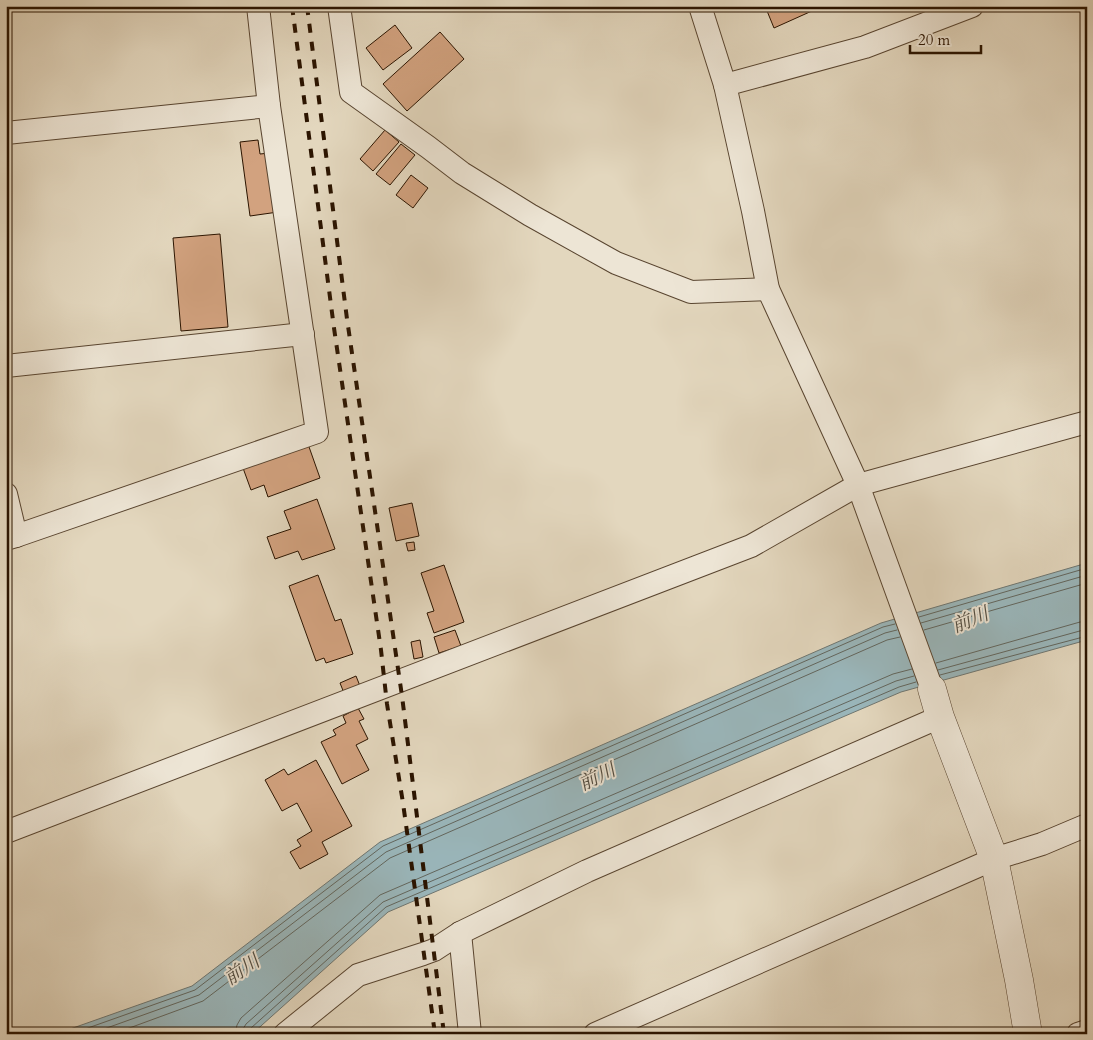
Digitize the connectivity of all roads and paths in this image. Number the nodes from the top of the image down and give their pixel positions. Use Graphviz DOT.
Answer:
graph roads {
  1 [pos="258,6"];
  2 [pos="338,6"];
  3 [pos="700,6"];
  4 [pos="972,6"];
  5 [pos="724,85"];
  6 [pos="269,106"];
  7 [pos="6,133"];
  8 [pos="768,289"];
  9 [pos="303,334"];
  10 [pos="6,366"];
  11 [pos="1087,422"];
  12 [pos="858,485"];
  13 [pos="6,494"];
  14 [pos="11,537"];
  15 [pos="932,689"];
  16 [pos="940,717"];
  17 [pos="1087,825"];
  18 [pos="6,832"];
  19 [pos="994,859"];
  20 [pos="460,933"];
  21 [pos="1087,1031"];
  22 [pos="285,1034"];
  23 [pos="470,1034"];
  24 [pos="595,1034"];
  25 [pos="1028,1034"];
  26 [pos="1078,1034"];
  1 -- 6 [label="street"];
  2 -- 8 [label="street"];
  3 -- 5 [label="street"];
  4 -- 5 [label="street"];
  5 -- 8 [label="street"];
  6 -- 7 [label="street"];
  6 -- 9 [label="street"];
  8 -- 12 [label="street"];
  9 -- 10 [label="street"];
  9 -- 14 [label="street"];
  11 -- 12 [label="street"];
  12 -- 15 [label="street"];
  12 -- 18 [label="street"];
  13 -- 14 [label="street"];
  15 -- 16 [label="street"];
  16 -- 19 [label="street"];
  16 -- 20 [label="street"];
  17 -- 19 [label="street"];
  19 -- 24 [label="street"];
  19 -- 25 [label="street"];
  20 -- 22 [label="street"];
  20 -- 23 [label="street"];
  21 -- 26 [label="street"];
}
